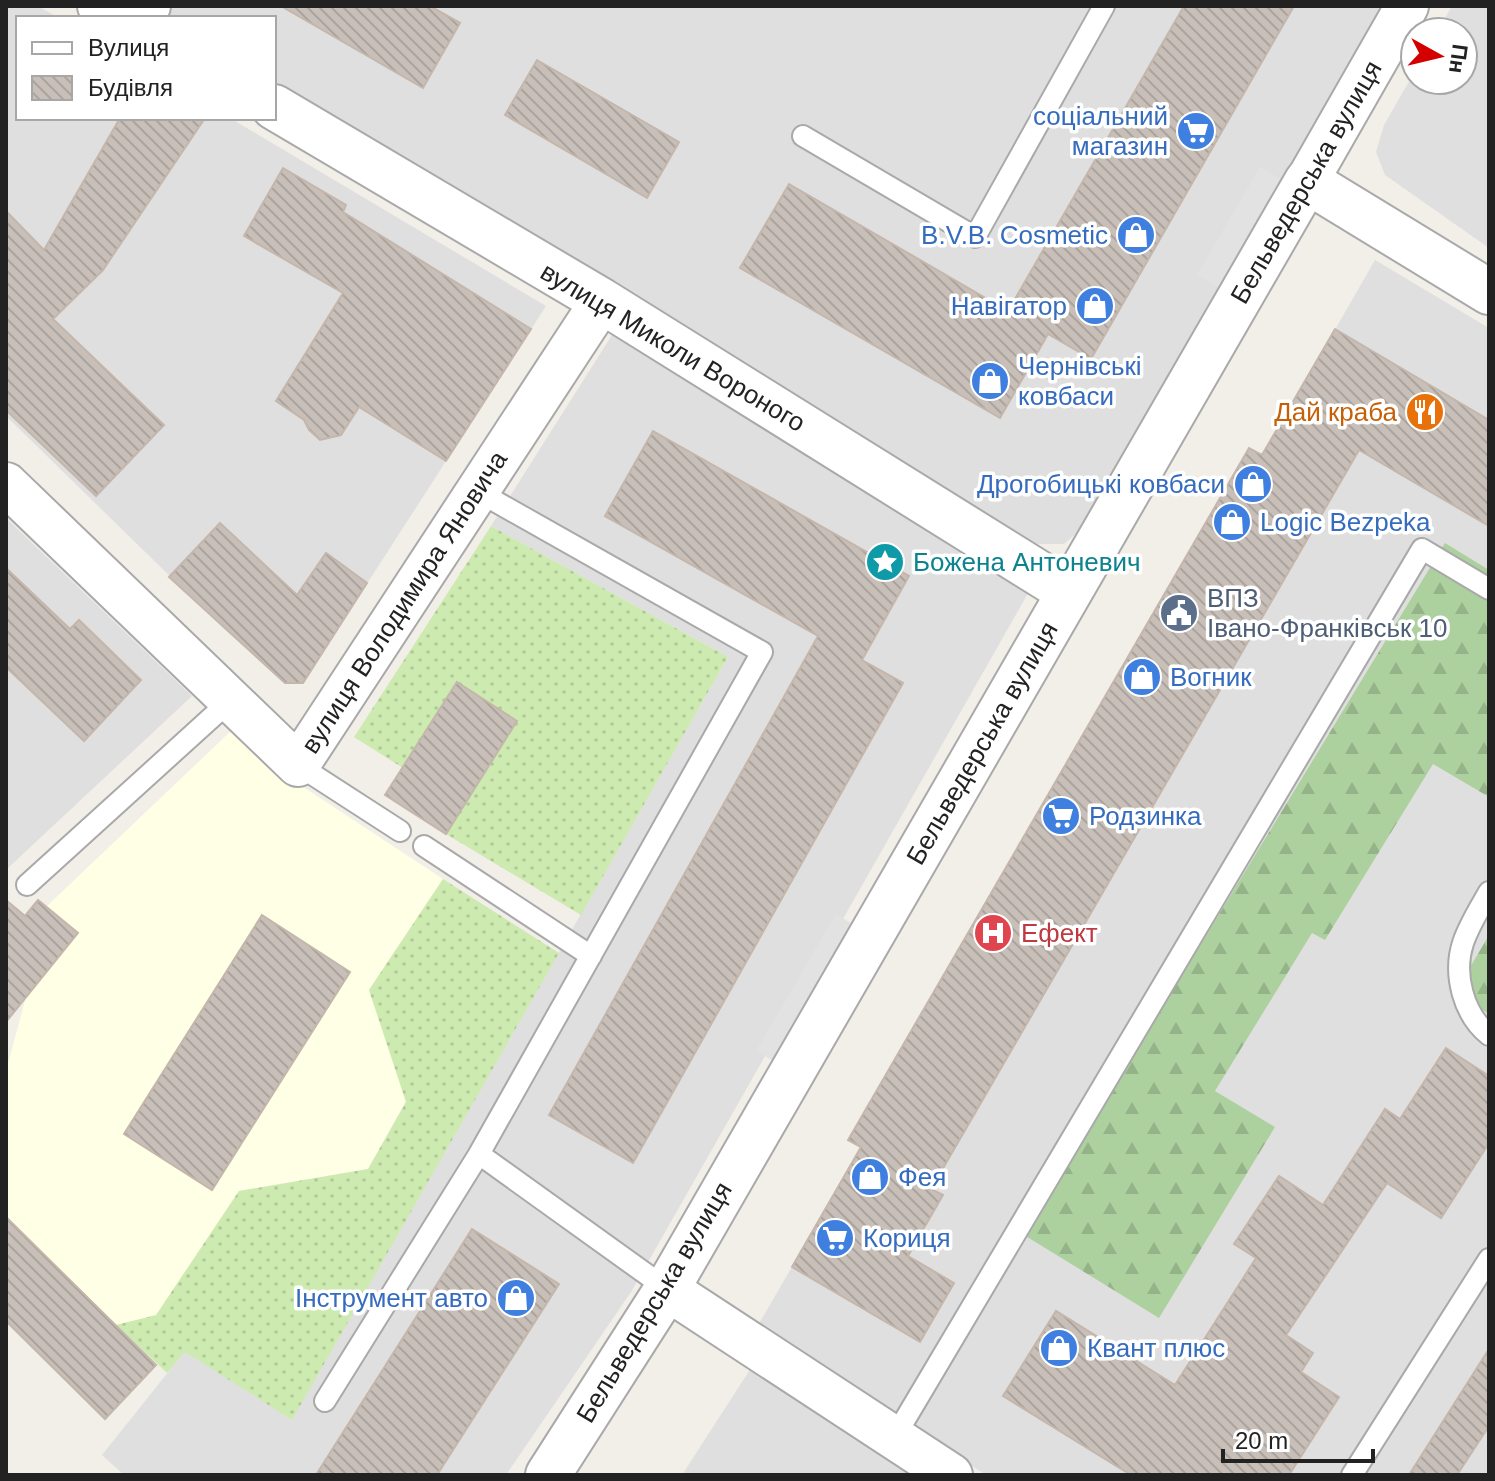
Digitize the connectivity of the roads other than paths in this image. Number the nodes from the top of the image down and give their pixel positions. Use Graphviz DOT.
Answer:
graph roads {
  1 [pos="100,6"];
  2 [pos="1104,6"];
  3 [pos="1407,6"];
  4 [pos="118,16"];
  5 [pos="276,108"];
  6 [pos="803,136"];
  7 [pos="1307,181"];
  8 [pos="1489,292"];
  9 [pos="602,301"];
  10 [pos="6,484"];
  11 [pos="477,491"];
  12 [pos="1489,589"];
  13 [pos="1069,592"];
  14 [pos="232,699"];
  15 [pos="298,765"];
  16 [pos="400,831"];
  17 [pos="424,846"];
  18 [pos="27,885"];
  19 [pos="1489,892"];
  20 [pos="591,956"];
  21 [pos="1489,1035"];
  22 [pos="479,1154"];
  23 [pos="1489,1259"];
  24 [pos="667,1289"];
  25 [pos="325,1401"];
  26 [pos="894,1438"];
  27 [pos="548,1475"];
  28 [pos="951,1475"];
  29 [pos="1352,1475"];
  1 -- 4 [label="street"];
  2 -- 6 [label="lane"];
  3 -- 7 [label="street, Бельведерська вулиця"];
  5 -- 9 [label="street, вулиця Миколи Вороного"];
  7 -- 8 [label="street"];
  7 -- 13 [label="street, Бельведерська вулиця"];
  9 -- 11 [label="street, вулиця Володимира Яновича"];
  9 -- 13 [label="street, вулиця Миколи Вороного"];
  10 -- 14 [label="street, вулиця Володимира Яновича"];
  11 -- 15 [label="street, вулиця Володимира Яновича"];
  11 -- 20 [label="lane"];
  12 -- 26 [label="lane"];
  13 -- 24 [label="street, Бельведерська вулиця"];
  14 -- 15 [label="street, вулиця Володимира Яновича"];
  14 -- 18 [label="lane"];
  15 -- 16 [label="lane"];
  17 -- 20 [label="lane"];
  19 -- 21 [label="lane"];
  20 -- 22 [label="lane"];
  22 -- 24 [label="lane"];
  22 -- 25 [label="lane"];
  23 -- 29 [label="lane"];
  24 -- 26 [label="street"];
  24 -- 27 [label="street, Бельведерська вулиця"];
  26 -- 28 [label="street"];
}
